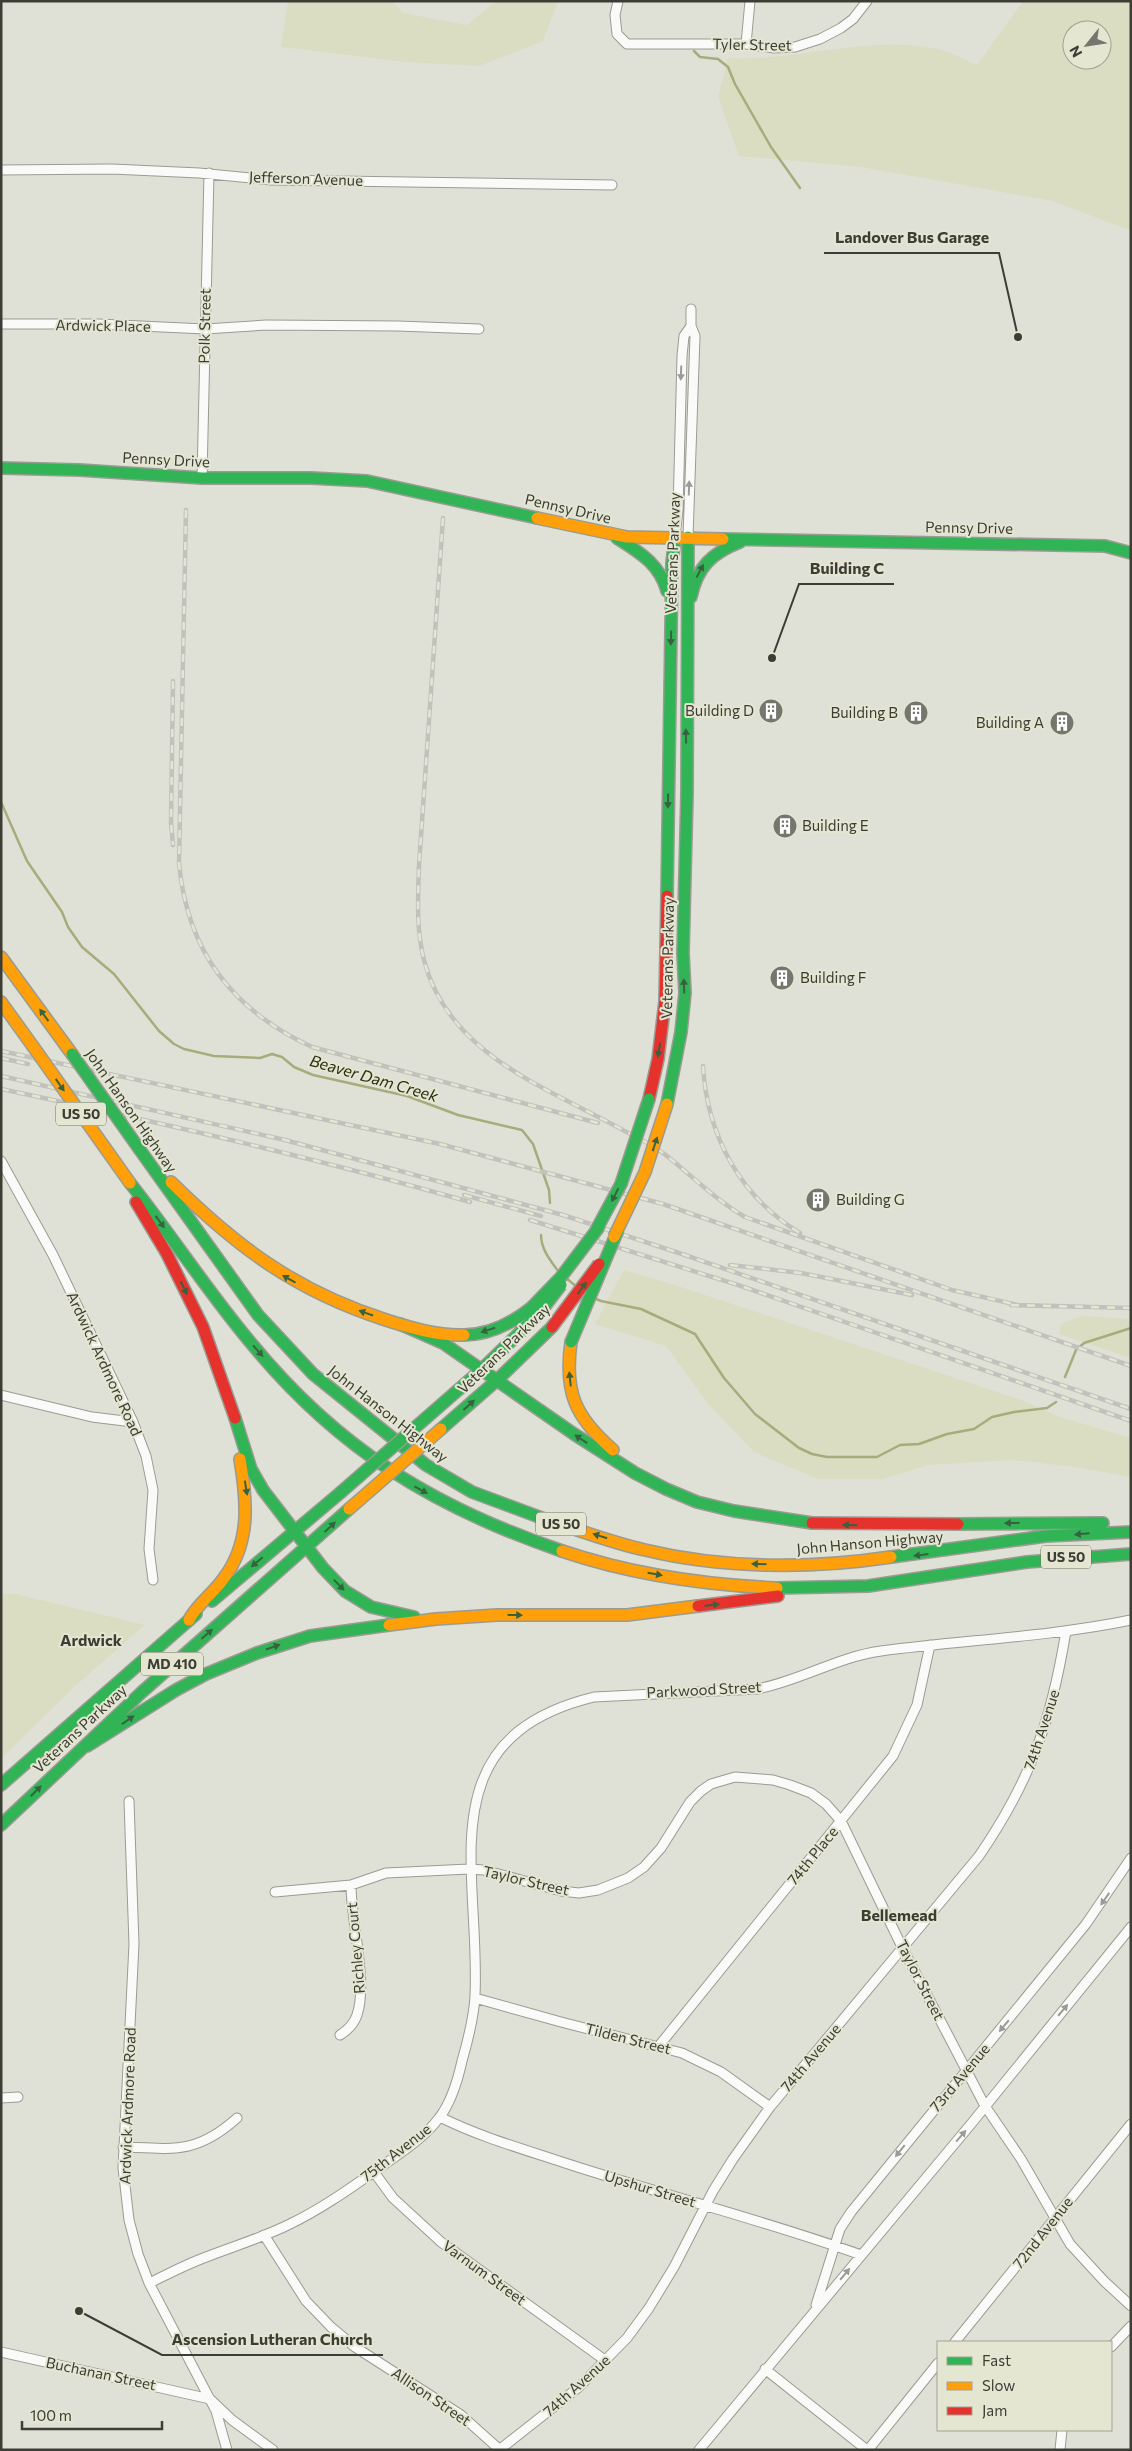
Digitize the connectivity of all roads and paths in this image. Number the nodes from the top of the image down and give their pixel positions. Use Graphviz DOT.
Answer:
graph roads {
  1 [pos="618,1"];
  2 [pos="750,1"];
  3 [pos="867,1"];
  4 [pos="746,44"];
  5 [pos="1,170"];
  6 [pos="208,174"];
  7 [pos="612,185"];
  8 [pos="691,309"];
  9 [pos="1,324"];
  10 [pos="691,326"];
  11 [pos="205,329"];
  12 [pos="479,329"];
  13 [pos="1,468"];
  14 [pos="202,478"];
  15 [pos="614,536"];
  16 [pos="675,537"];
  17 [pos="688,537"];
  18 [pos="746,540"];
  19 [pos="1131,553"];
  20 [pos="672,609"];
  21 [pos="686,635"];
  22 [pos="1,957"];
  23 [pos="1,1002"];
  24 [pos="1,1010"];
  25 [pos="13,1017"];
  26 [pos="140,1150"];
  27 [pos="1,1161"];
  28 [pos="130,1183"];
  29 [pos="618,1230"];
  30 [pos="534,1311"];
  31 [pos="400,1324"];
  32 [pos="481,1370"];
  33 [pos="496,1380"];
  34 [pos="226,1389"];
  35 [pos="1,1395"];
  36 [pos="133,1422"];
  37 [pos="734,1511"];
  38 [pos="1131,1526"];
  39 [pos="295,1531"];
  40 [pos="1131,1532"];
  41 [pos="307,1548"];
  42 [pos="1131,1554"];
  43 [pos="153,1580"];
  44 [pos="862,1587"];
  45 [pos="436,1619"];
  46 [pos="189,1620"];
  47 [pos="1131,1620"];
  48 [pos="1066,1631"];
  49 [pos="930,1646"];
  50 [pos="87,1746"];
  51 [pos="1,1785"];
  52 [pos="129,1800"];
  53 [pos="841,1821"];
  54 [pos="1,1825"];
  55 [pos="1131,1858"];
  56 [pos="470,1869"];
  57 [pos="351,1885"];
  58 [pos="275,1892"];
  59 [pos="1131,1927"];
  60 [pos="903,1949"];
  61 [pos="475,1998"];
  62 [pos="340,2035"];
  63 [pos="658,2046"];
  64 [pos="967,2070"];
  65 [pos="18,2097"];
  66 [pos="1,2098"];
  67 [pos="986,2106"];
  68 [pos="770,2107"];
  69 [pos="440,2117"];
  70 [pos="237,2118"];
  71 [pos="1131,2124"];
  72 [pos="123,2146"];
  73 [pos="374,2172"];
  74 [pos="705,2207"];
  75 [pos="1054,2217"];
  76 [pos="264,2235"];
  77 [pos="835,2245"];
  78 [pos="861,2255"];
  79 [pos="148,2284"];
  80 [pos="1131,2306"];
  81 [pos="814,2311"];
  82 [pos="1131,2326"];
  83 [pos="956,2341"];
  84 [pos="1112,2346"];
  85 [pos="1,2352"];
  86 [pos="606,2361"];
  87 [pos="937,2364"];
  88 [pos="765,2369"];
  89 [pos="210,2399"];
  90 [pos="1062,2431"];
  91 [pos="227,2450"];
  92 [pos="273,2450"];
  93 [pos="499,2450"];
  94 [pos="699,2450"];
  95 [pos="868,2450"];
  96 [pos="1060,2450"];
  1 -- 4 [label="street, Tyler Street"];
  2 -- 4 [label="street"];
  3 -- 4 [label="street, Tyler Street"];
  5 -- 6 [label="street, Jefferson Avenue"];
  6 -- 7 [label="street, Jefferson Avenue"];
  6 -- 11 [label="street, Polk Street"];
  8 -- 10 [label="street, Veterans Parkway"];
  9 -- 11 [label="street, Ardwick Place"];
  10 -- 16 [label="street, Veterans Parkway, one-way"];
  17 -- 10 [label="street, Veterans Parkway, one-way"];
  11 -- 12 [label="street, Ardwick Place"];
  11 -- 14 [label="street, Polk Street"];
  13 -- 14 [label="main road, Pennsy Drive"];
  14 -- 15 [label="main road, Pennsy Drive"];
  15 -- 16 [label="main road, Pennsy Drive"];
  15 -- 20 [label="main road"];
  16 -- 17 [label="main road, Pennsy Drive"];
  16 -- 20 [label="main road, Veterans Parkway"];
  17 -- 18 [label="main road, Pennsy Drive"];
  17 -- 21 [label="main road, Veterans Parkway / MD 410"];
  18 -- 19 [label="main road, Pennsy Drive"];
  21 -- 18 [label="main road, one-way"];
  20 -- 30 [label="main road, Veterans Parkway, one-way, bridge"];
  29 -- 21 [label="main road, Veterans Parkway / MD 410, one-way, bridge"];
  26 -- 22 [label="main road, John Hanson Highway / US 50, one-way, bridge"];
  23 -- 25 [label="main road, US 50"];
  24 -- 25 [label="main road"];
  25 -- 28 [label="main road, US 50, one-way, bridge"];
  31 -- 26 [label="main road, one-way"];
  40 -- 26 [label="main road, John Hanson Highway / US 50, one-way"];
  27 -- 36 [label="street, Ardwick Ardmore Road"];
  28 -- 34 [label="main road, one-way"];
  28 -- 44 [label="main road, US 50, one-way"];
  33 -- 29 [label="main road, Veterans Parkway / MD 410, one-way, bridge"];
  37 -- 29 [label="main road, one-way, bridge"];
  30 -- 31 [label="main road, one-way"];
  30 -- 32 [label="main road, Veterans Parkway / MD 410"];
  31 -- 32 [label="main road"];
  32 -- 33 [label="main road"];
  32 -- 39 [label="main road, Veterans Parkway / MD 410, bridge"];
  37 -- 33 [label="main road, one-way"];
  41 -- 33 [label="main road, Veterans Parkway / MD 410, one-way, bridge"];
  34 -- 39 [label="main road"];
  34 -- 46 [label="main road, one-way"];
  35 -- 36 [label="street"];
  36 -- 43 [label="street, Ardwick Ardmore Road"];
  38 -- 37 [label="main road, one-way"];
  39 -- 41 [label="main road"];
  39 -- 46 [label="main road, Veterans Parkway / MD 410, one-way"];
  41 -- 45 [label="main road, one-way"];
  50 -- 41 [label="main road, Veterans Parkway / MD 410, one-way"];
  42 -- 44 [label="main road, US 50"];
  45 -- 44 [label="main road, one-way"];
  50 -- 45 [label="main road, one-way"];
  46 -- 51 [label="main road, Veterans Parkway / MD 410"];
  47 -- 48 [label="street, Parkwood Street"];
  48 -- 49 [label="street, Parkwood Street"];
  48 -- 60 [label="street, 74th Avenue"];
  49 -- 53 [label="street, 74th Place"];
  49 -- 56 [label="street, Parkwood Street"];
  54 -- 50 [label="main road, Veterans Parkway / MD 410, one-way"];
  52 -- 72 [label="street, Ardwick Ardmore Road"];
  53 -- 56 [label="street, Taylor Street"];
  53 -- 60 [label="street, Taylor Street"];
  53 -- 63 [label="street, 74th Place"];
  55 -- 64 [label="street, 73rd Avenue, one-way"];
  56 -- 57 [label="street, Taylor Street"];
  56 -- 61 [label="street, 75th Avenue"];
  57 -- 58 [label="street, Taylor Street"];
  57 -- 62 [label="street, Richley Court"];
  67 -- 59 [label="street, 73rd Avenue, one-way"];
  60 -- 64 [label="street, Taylor Street"];
  60 -- 68 [label="street, 74th Avenue"];
  61 -- 63 [label="street, Tilden Street"];
  61 -- 69 [label="street, 75th Avenue"];
  63 -- 68 [label="street, Tilden Street"];
  64 -- 67 [label="street, Taylor Street"];
  64 -- 77 [label="street, 73rd Avenue, one-way"];
  65 -- 66 [label="street"];
  67 -- 75 [label="street, Taylor Street"];
  78 -- 67 [label="street, 73rd Avenue, one-way"];
  68 -- 74 [label="street, 74th Avenue"];
  69 -- 73 [label="street, 75th Avenue"];
  69 -- 74 [label="street, Upshur Street"];
  70 -- 72 [label="street"];
  71 -- 75 [label="street, 72nd Avenue"];
  72 -- 79 [label="street, Ardwick Ardmore Road"];
  73 -- 76 [label="street, 75th Avenue"];
  73 -- 86 [label="street, Varnum Street"];
  74 -- 77 [label="street, Upshur Street"];
  74 -- 86 [label="street, 74th Avenue"];
  75 -- 80 [label="street, Taylor Street"];
  75 -- 83 [label="street, 72nd Avenue"];
  76 -- 79 [label="street, 75th Avenue"];
  76 -- 93 [label="street, Allison Street"];
  77 -- 78 [label="street, Upshur Street"];
  77 -- 81 [label="street, 73rd Avenue"];
  81 -- 78 [label="street, 73rd Avenue, one-way"];
  79 -- 89 [label="street, Ardwick Ardmore Road"];
  81 -- 88 [label="street, 73rd Avenue"];
  82 -- 84 [label="street"];
  85 -- 89 [label="street, Buchanan Street"];
  86 -- 93 [label="street, 74th Avenue"];
  87 -- 95 [label="street"];
  88 -- 94 [label="street, 73rd Avenue"];
  88 -- 95 [label="street"];
  89 -- 91 [label="street, Ardwick Ardmore Road"];
  89 -- 92 [label="street"];
  90 -- 96 [label="street"];
}
